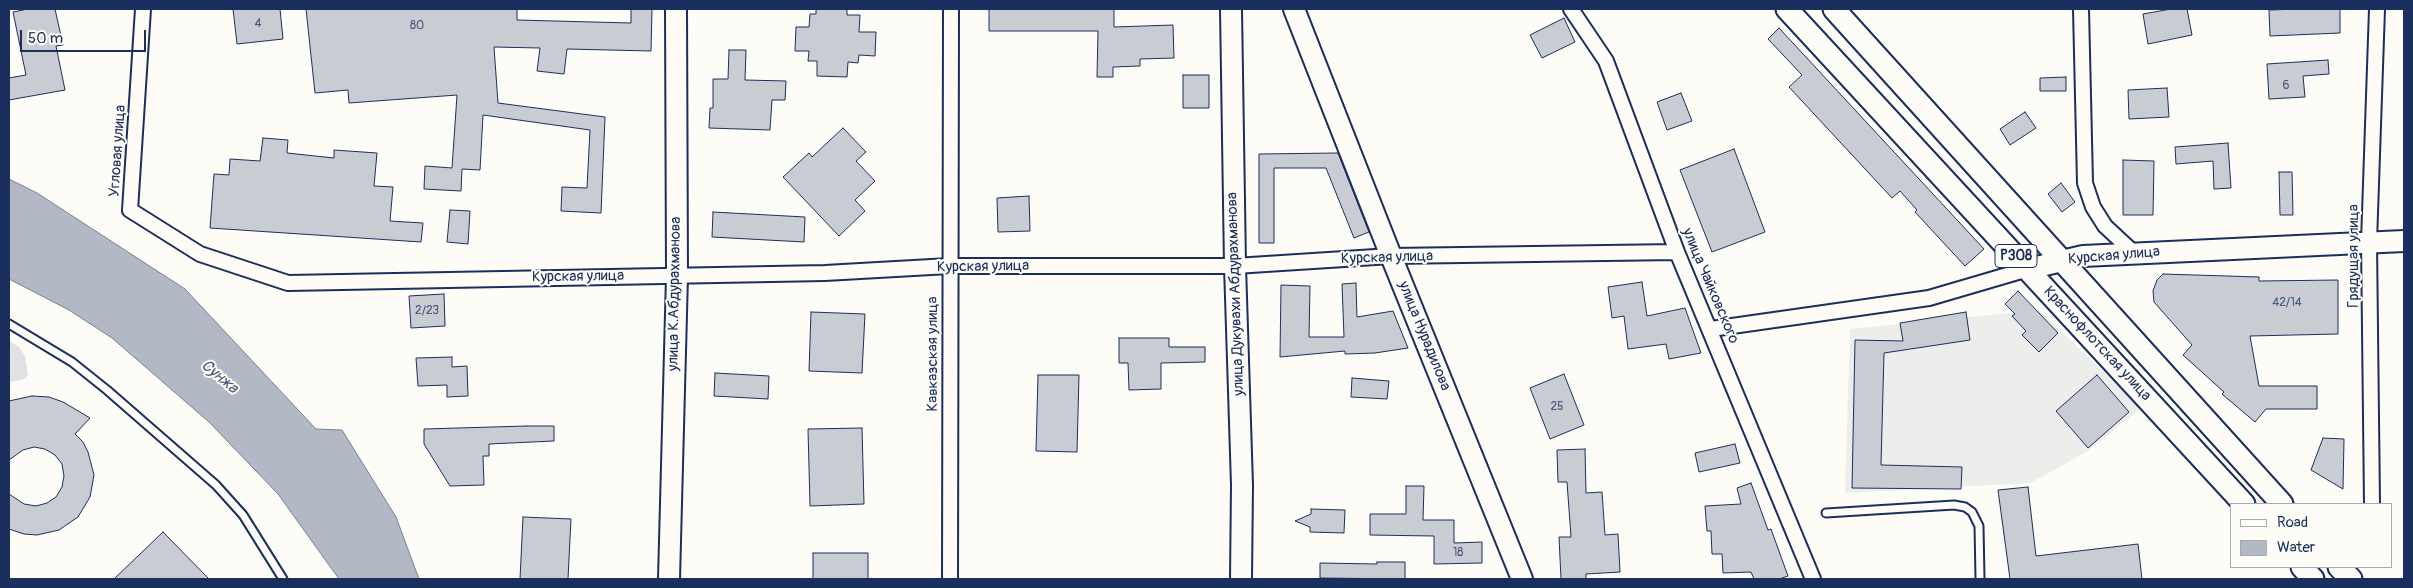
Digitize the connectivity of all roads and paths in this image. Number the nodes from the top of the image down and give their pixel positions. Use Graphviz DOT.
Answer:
graph roads {
  1 [pos="144,9"];
  2 [pos="676,9"];
  3 [pos="951,9"];
  4 [pos="1231,9"];
  5 [pos="1294,9"];
  6 [pos="1570,9"];
  7 [pos="1787,9"];
  8 [pos="1834,9"];
  9 [pos="2082,9"];
  10 [pos="2377,9"];
  11 [pos="2404,241"];
  12 [pos="2369,242"];
  13 [pos="1677,252"];
  14 [pos="2134,253"];
  15 [pos="1391,256"];
  16 [pos="2061,261"];
  17 [pos="949,266"];
  18 [pos="1235,266"];
  19 [pos="2028,270"];
  20 [pos="677,276"];
  21 [pos="288,283"];
  22 [pos="9,324"];
  23 [pos="1710,328"];
  24 [pos="2243,503"];
  25 [pos="2281,503"];
  26 [pos="2372,503"];
  27 [pos="1826,513"];
  28 [pos="2303,568"];
  29 [pos="283,579"];
  30 [pos="669,579"];
  31 [pos="950,579"];
  32 [pos="1242,579"];
  33 [pos="1522,579"];
  34 [pos="1813,579"];
  35 [pos="1980,579"];
  36 [pos="2313,579"];
  1 -- 21 [label="street, Угловая улица"];
  2 -- 20 [label="street, улица К.Абдурахманова"];
  3 -- 17 [label="street, Кавказская улица"];
  4 -- 18 [label="street, улица Дукувахи Абдурахманова"];
  5 -- 15 [label="street, улица Нурадилова"];
  6 -- 13 [label="street, улица Чайковского"];
  7 -- 19 [label="main road, Краснофлотская улица / P308"];
  8 -- 16 [label="main road, Краснофлотская улица / p308"];
  9 -- 14 [label="street"];
  10 -- 12 [label="street, Грядущая улица"];
  11 -- 12 [label="street, Курская улица"];
  12 -- 14 [label="street, Курская улица"];
  12 -- 26 [label="street, Грядущая улица"];
  13 -- 15 [label="street, Курская улица"];
  13 -- 23 [label="street, улица Чайковского"];
  14 -- 16 [label="street, Курская улица"];
  15 -- 18 [label="street, Курская улица"];
  15 -- 33 [label="street, улица Нурадилова"];
  16 -- 19 [label="street, Курская улица"];
  16 -- 25 [label="main road, Краснофлотская улица / p308"];
  17 -- 18 [label="street, Курская улица"];
  17 -- 20 [label="street, Курская улица"];
  17 -- 31 [label="street, Кавказская улица"];
  18 -- 32 [label="street, улица Дукувахи Абдурахманова"];
  19 -- 23 [label="street, Курская улица"];
  19 -- 24 [label="main road, Краснофлотская улица / P308"];
  20 -- 21 [label="street, Курская улица"];
  20 -- 30 [label="street, улица К.Абдурахманова"];
  22 -- 29 [label="lane"];
  23 -- 34 [label="street, улица Чайковского"];
  27 -- 35 [label="lane"];
  28 -- 36 [label="main road"];
}
